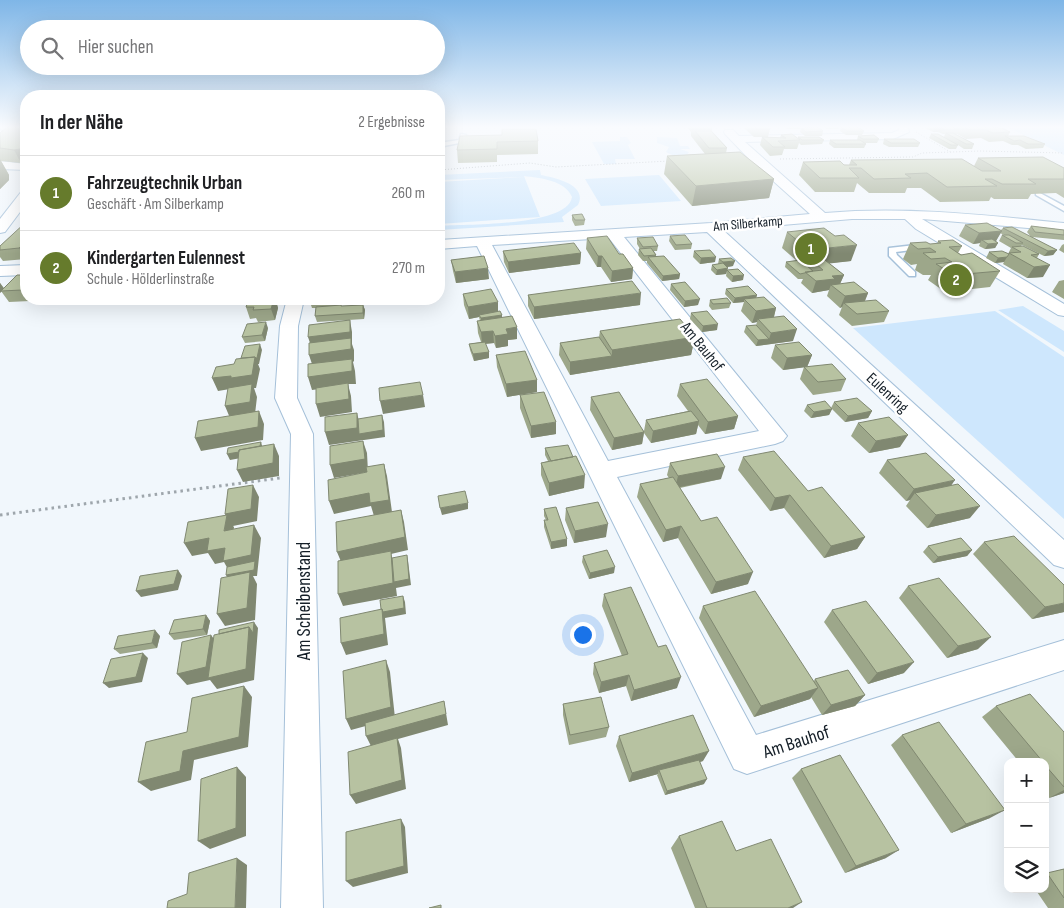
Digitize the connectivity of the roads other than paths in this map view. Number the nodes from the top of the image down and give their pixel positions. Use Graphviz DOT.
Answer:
graph roads {
  1 [pos="767,169"];
  2 [pos="1038,194"];
  3 [pos="20,203"];
  4 [pos="1064,209"];
  5 [pos="909,215"];
  6 [pos="821,217"];
  7 [pos="711,227"];
  8 [pos="0,228"];
  9 [pos="1062,228"];
  10 [pos="613,233"];
  11 [pos="482,241"];
  12 [pos="949,242"];
  13 [pos="445,244"];
  14 [pos="20,270"];
  15 [pos="0,272"];
  16 [pos="912,274"];
  17 [pos="294,305"];
  18 [pos="1064,311"];
  19 [pos="599,472"];
  20 [pos="1064,558"];
  21 [pos="1064,654"];
  22 [pos="302,908"];
  1 -- 6 [label="street"];
  2 -- 4 [label="lane"];
  3 -- 8 [label="street"];
  5 -- 6 [label="street, Am Silberkamp"];
  5 -- 9 [label="street, Am Silberkamp"];
  5 -- 12 [label="street"];
  6 -- 7 [label="street, Am Silberkamp"];
  7 -- 10 [label="street, Am Silberkamp"];
  7 -- 20 [label="street, Eulenring"];
  10 -- 11 [label="street, Am Silberkamp"];
  10 -- 19 [label="street, Am Bauhof"];
  11 -- 13 [label="street, Am Silberkamp"];
  11 -- 19 [label="street, Am Bauhof"];
  12 -- 16 [label="lane"];
  12 -- 18 [label="street"];
  14 -- 15 [label="street"];
  17 -- 22 [label="street, Am Scheibenstand"];
  19 -- 21 [label="street, Am Bauhof"];
}
